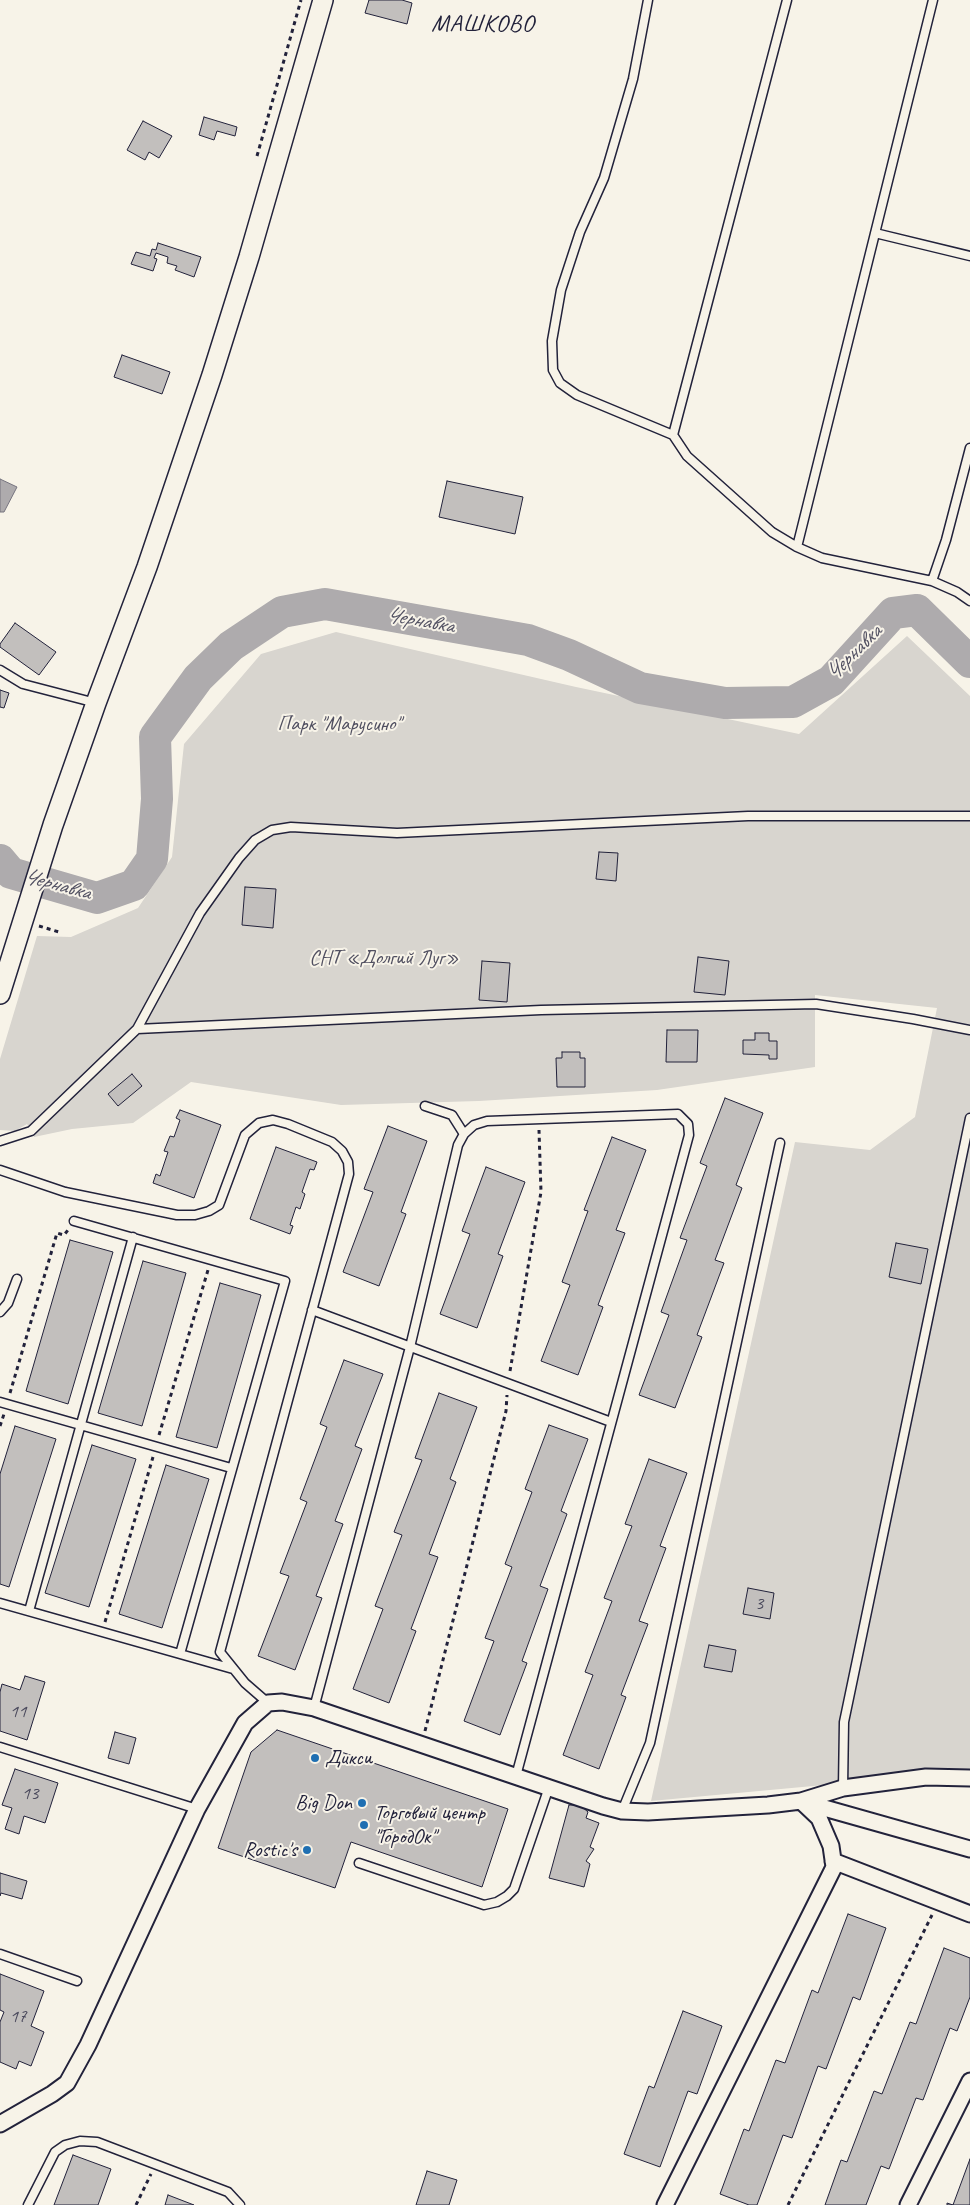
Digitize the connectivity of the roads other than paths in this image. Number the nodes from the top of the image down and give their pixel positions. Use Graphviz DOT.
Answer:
graph roads {
  1 [pos="323,0"];
  2 [pos="648,0"];
  3 [pos="787,0"];
  4 [pos="934,0"];
  5 [pos="875,233"];
  6 [pos="970,256"];
  7 [pos="673,435"];
  8 [pos="970,448"];
  9 [pos="797,547"];
  10 [pos="932,581"];
  11 [pos="970,601"];
  12 [pos="0,670"];
  13 [pos="96,703"];
  14 [pos="970,816"];
  15 [pos="0,994"];
  16 [pos="137,1029"];
  17 [pos="970,1030"];
  18 [pos="425,1106"];
  19 [pos="970,1118"];
  20 [pos="464,1134"];
  21 [pos="0,1141"];
  22 [pos="780,1143"];
  23 [pos="0,1170"];
  24 [pos="74,1221"];
  25 [pos="133,1238"];
  26 [pos="17,1279"];
  27 [pos="312,1310"];
  28 [pos="0,1312"];
  29 [pos="410,1347"];
  30 [pos="3,1403"];
  31 [pos="611,1422"];
  32 [pos="81,1425"];
  33 [pos="231,1468"];
  34 [pos="0,1603"];
  35 [pos="29,1611"];
  36 [pos="180,1654"];
  37 [pos="233,1669"];
  38 [pos="268,1703"];
  39 [pos="314,1708"];
  40 [pos="0,1747"];
  41 [pos="516,1776"];
  42 [pos="970,1778"];
  43 [pos="549,1787"];
  44 [pos="842,1788"];
  45 [pos="801,1801"];
  46 [pos="197,1808"];
  47 [pos="622,1811"];
  48 [pos="970,1849"];
  49 [pos="833,1861"];
  50 [pos="359,1862"];
  51 [pos="970,1914"];
  52 [pos="0,1954"];
  53 [pos="77,1981"];
  54 [pos="970,2081"];
  55 [pos="0,2124"];
  56 [pos="28,2205"];
  57 [pos="240,2205"];
  58 [pos="665,2205"];
  59 [pos="908,2205"];
  1 -- 13 [label="street"];
  2 -- 7 [label="lane"];
  3 -- 7 [label="lane"];
  4 -- 5 [label="lane"];
  5 -- 6 [label="lane"];
  5 -- 9 [label="lane"];
  7 -- 9 [label="lane"];
  8 -- 10 [label="lane"];
  9 -- 10 [label="lane"];
  10 -- 11 [label="lane"];
  12 -- 13 [label="lane"];
  13 -- 15 [label="street"];
  14 -- 16 [label="lane"];
  16 -- 17 [label="lane"];
  16 -- 21 [label="lane"];
  18 -- 20 [label="lane"];
  19 -- 44 [label="lane"];
  20 -- 29 [label="lane"];
  20 -- 31 [label="lane"];
  22 -- 47 [label="lane"];
  23 -- 27 [label="lane"];
  24 -- 25 [label="lane"];
  25 -- 32 [label="lane"];
  25 -- 33 [label="lane"];
  26 -- 28 [label="lane"];
  27 -- 29 [label="lane"];
  27 -- 37 [label="lane"];
  29 -- 31 [label="lane"];
  29 -- 39 [label="lane"];
  30 -- 32 [label="lane"];
  31 -- 41 [label="lane"];
  32 -- 33 [label="lane"];
  32 -- 35 [label="lane"];
  33 -- 36 [label="lane"];
  34 -- 35 [label="lane"];
  35 -- 36 [label="lane"];
  36 -- 37 [label="lane"];
  37 -- 38 [label="lane"];
  38 -- 39 [label="street"];
  38 -- 46 [label="street"];
  39 -- 41 [label="street"];
  40 -- 46 [label="lane"];
  41 -- 43 [label="street"];
  42 -- 44 [label="street"];
  43 -- 47 [label="street"];
  43 -- 50 [label="lane"];
  44 -- 45 [label="street"];
  45 -- 47 [label="street"];
  45 -- 48 [label="street"];
  45 -- 49 [label="street"];
  46 -- 55 [label="street"];
  49 -- 51 [label="street"];
  49 -- 58 [label="street"];
  52 -- 53 [label="lane"];
  54 -- 59 [label="street"];
  56 -- 57 [label="lane"];
}
